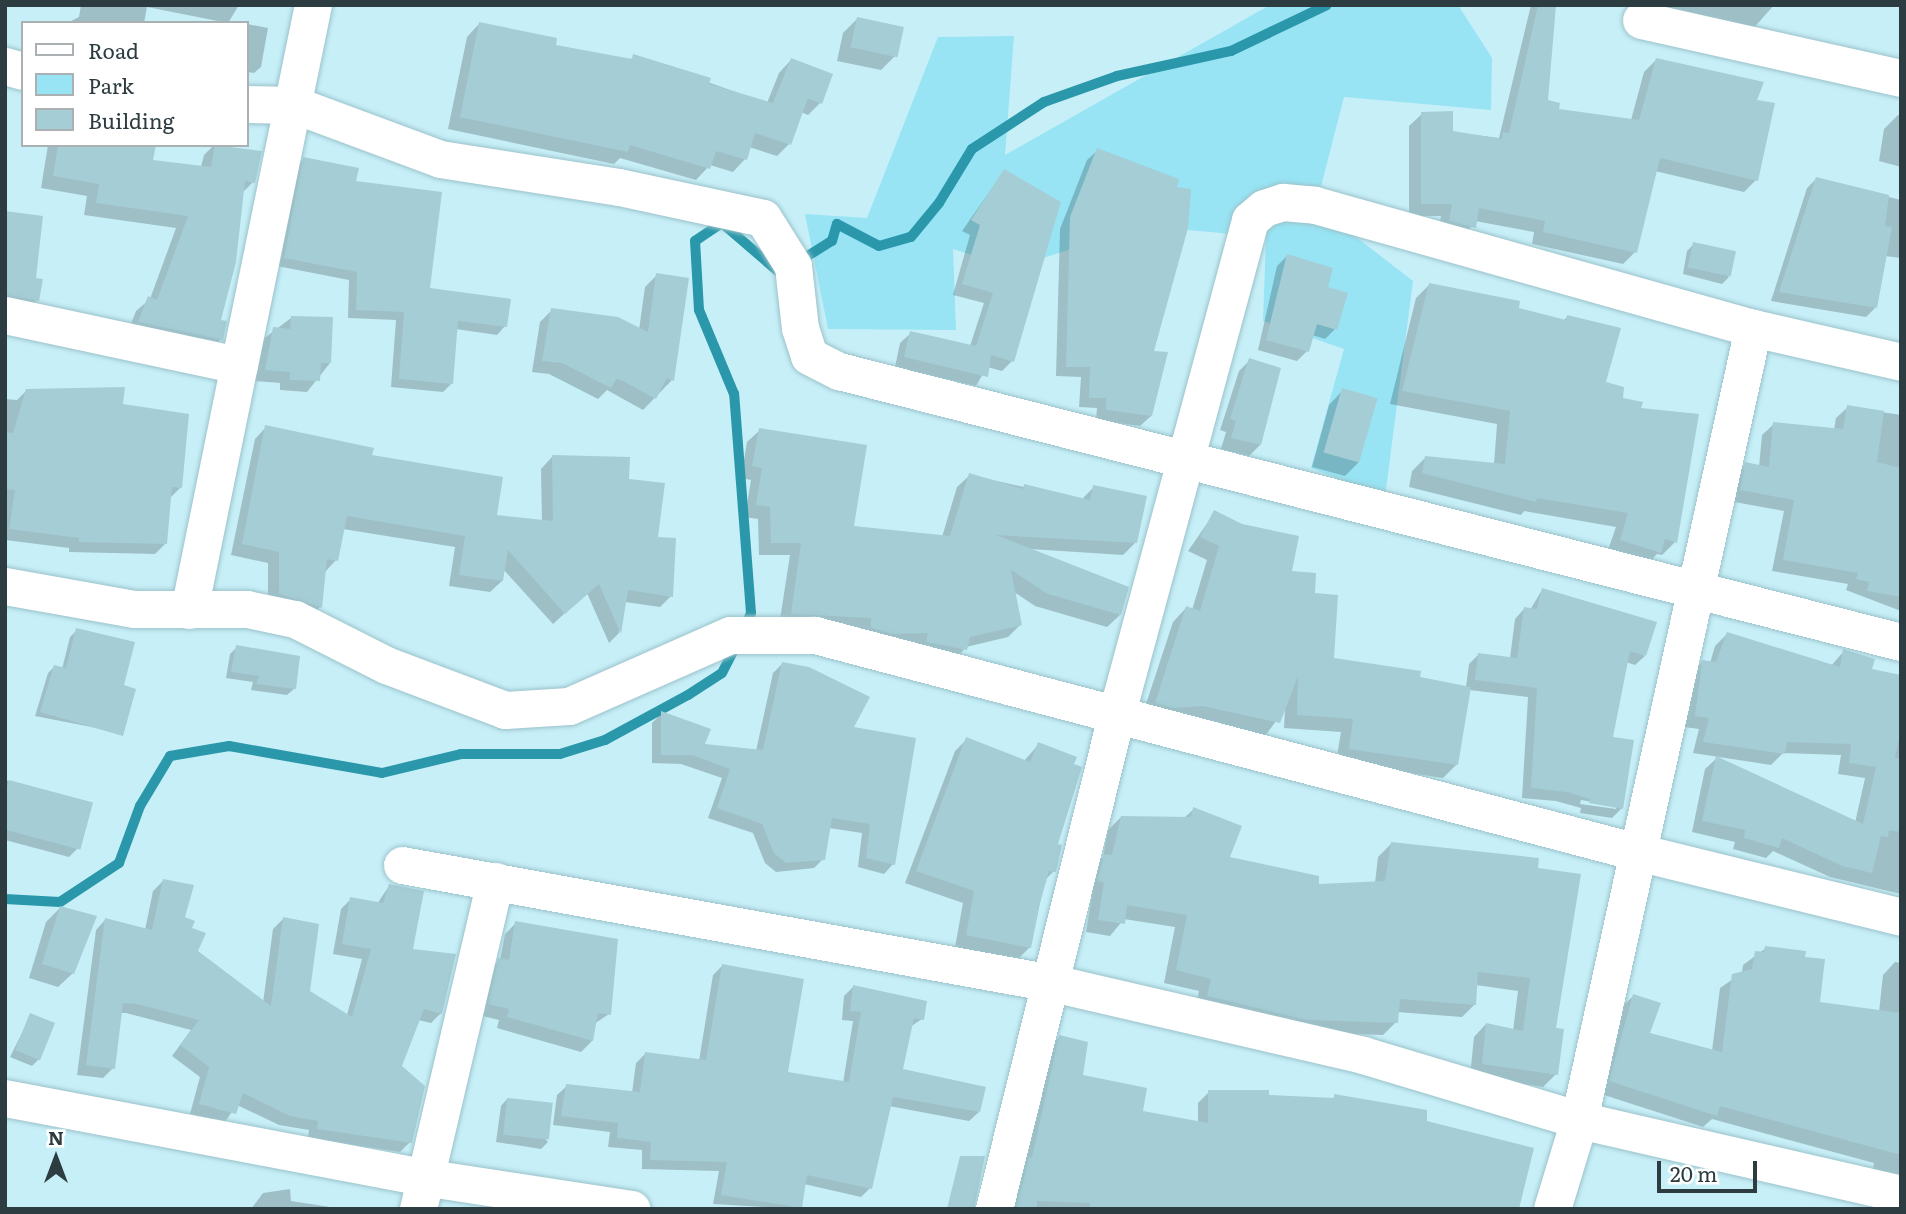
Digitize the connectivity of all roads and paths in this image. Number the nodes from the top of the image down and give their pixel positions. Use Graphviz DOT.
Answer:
graph roads {
  1 [pos="313,5"];
  2 [pos="1641,20"];
  3 [pos="1901,78"];
  4 [pos="248,104"];
  5 [pos="295,105"];
  6 [pos="5,315"];
  7 [pos="1754,328"];
  8 [pos="1901,362"];
  9 [pos="239,365"];
  10 [pos="1188,460"];
  11 [pos="5,586"];
  12 [pos="1696,590"];
  13 [pos="189,610"];
  14 [pos="1901,642"];
  15 [pos="1116,716"];
  16 [pos="1637,852"];
  17 [pos="402,865"];
  18 [pos="495,881"];
  19 [pos="1901,916"];
  20 [pos="1052,982"];
  21 [pos="5,1098"];
  22 [pos="1579,1120"];
  23 [pos="420,1193"];
  24 [pos="1901,1194"];
  25 [pos="632,1209"];
  26 [pos="993,1209"];
  27 [pos="1552,1209"];
  1 -- 5 [label="street"];
  2 -- 3 [label="street"];
  4 -- 5 [label="street"];
  5 -- 9 [label="street"];
  5 -- 10 [label="street"];
  6 -- 9 [label="street"];
  7 -- 8 [label="street"];
  7 -- 10 [label="street"];
  7 -- 12 [label="street"];
  9 -- 13 [label="street"];
  10 -- 12 [label="street"];
  10 -- 15 [label="street"];
  11 -- 13 [label="street"];
  12 -- 14 [label="street"];
  12 -- 16 [label="street"];
  13 -- 15 [label="street"];
  15 -- 16 [label="street"];
  15 -- 20 [label="street"];
  16 -- 19 [label="street"];
  16 -- 22 [label="street"];
  17 -- 18 [label="street"];
  18 -- 20 [label="street"];
  18 -- 23 [label="street"];
  20 -- 22 [label="street"];
  20 -- 26 [label="street"];
  21 -- 23 [label="street"];
  22 -- 24 [label="street"];
  22 -- 27 [label="street"];
  23 -- 25 [label="street"];
}
